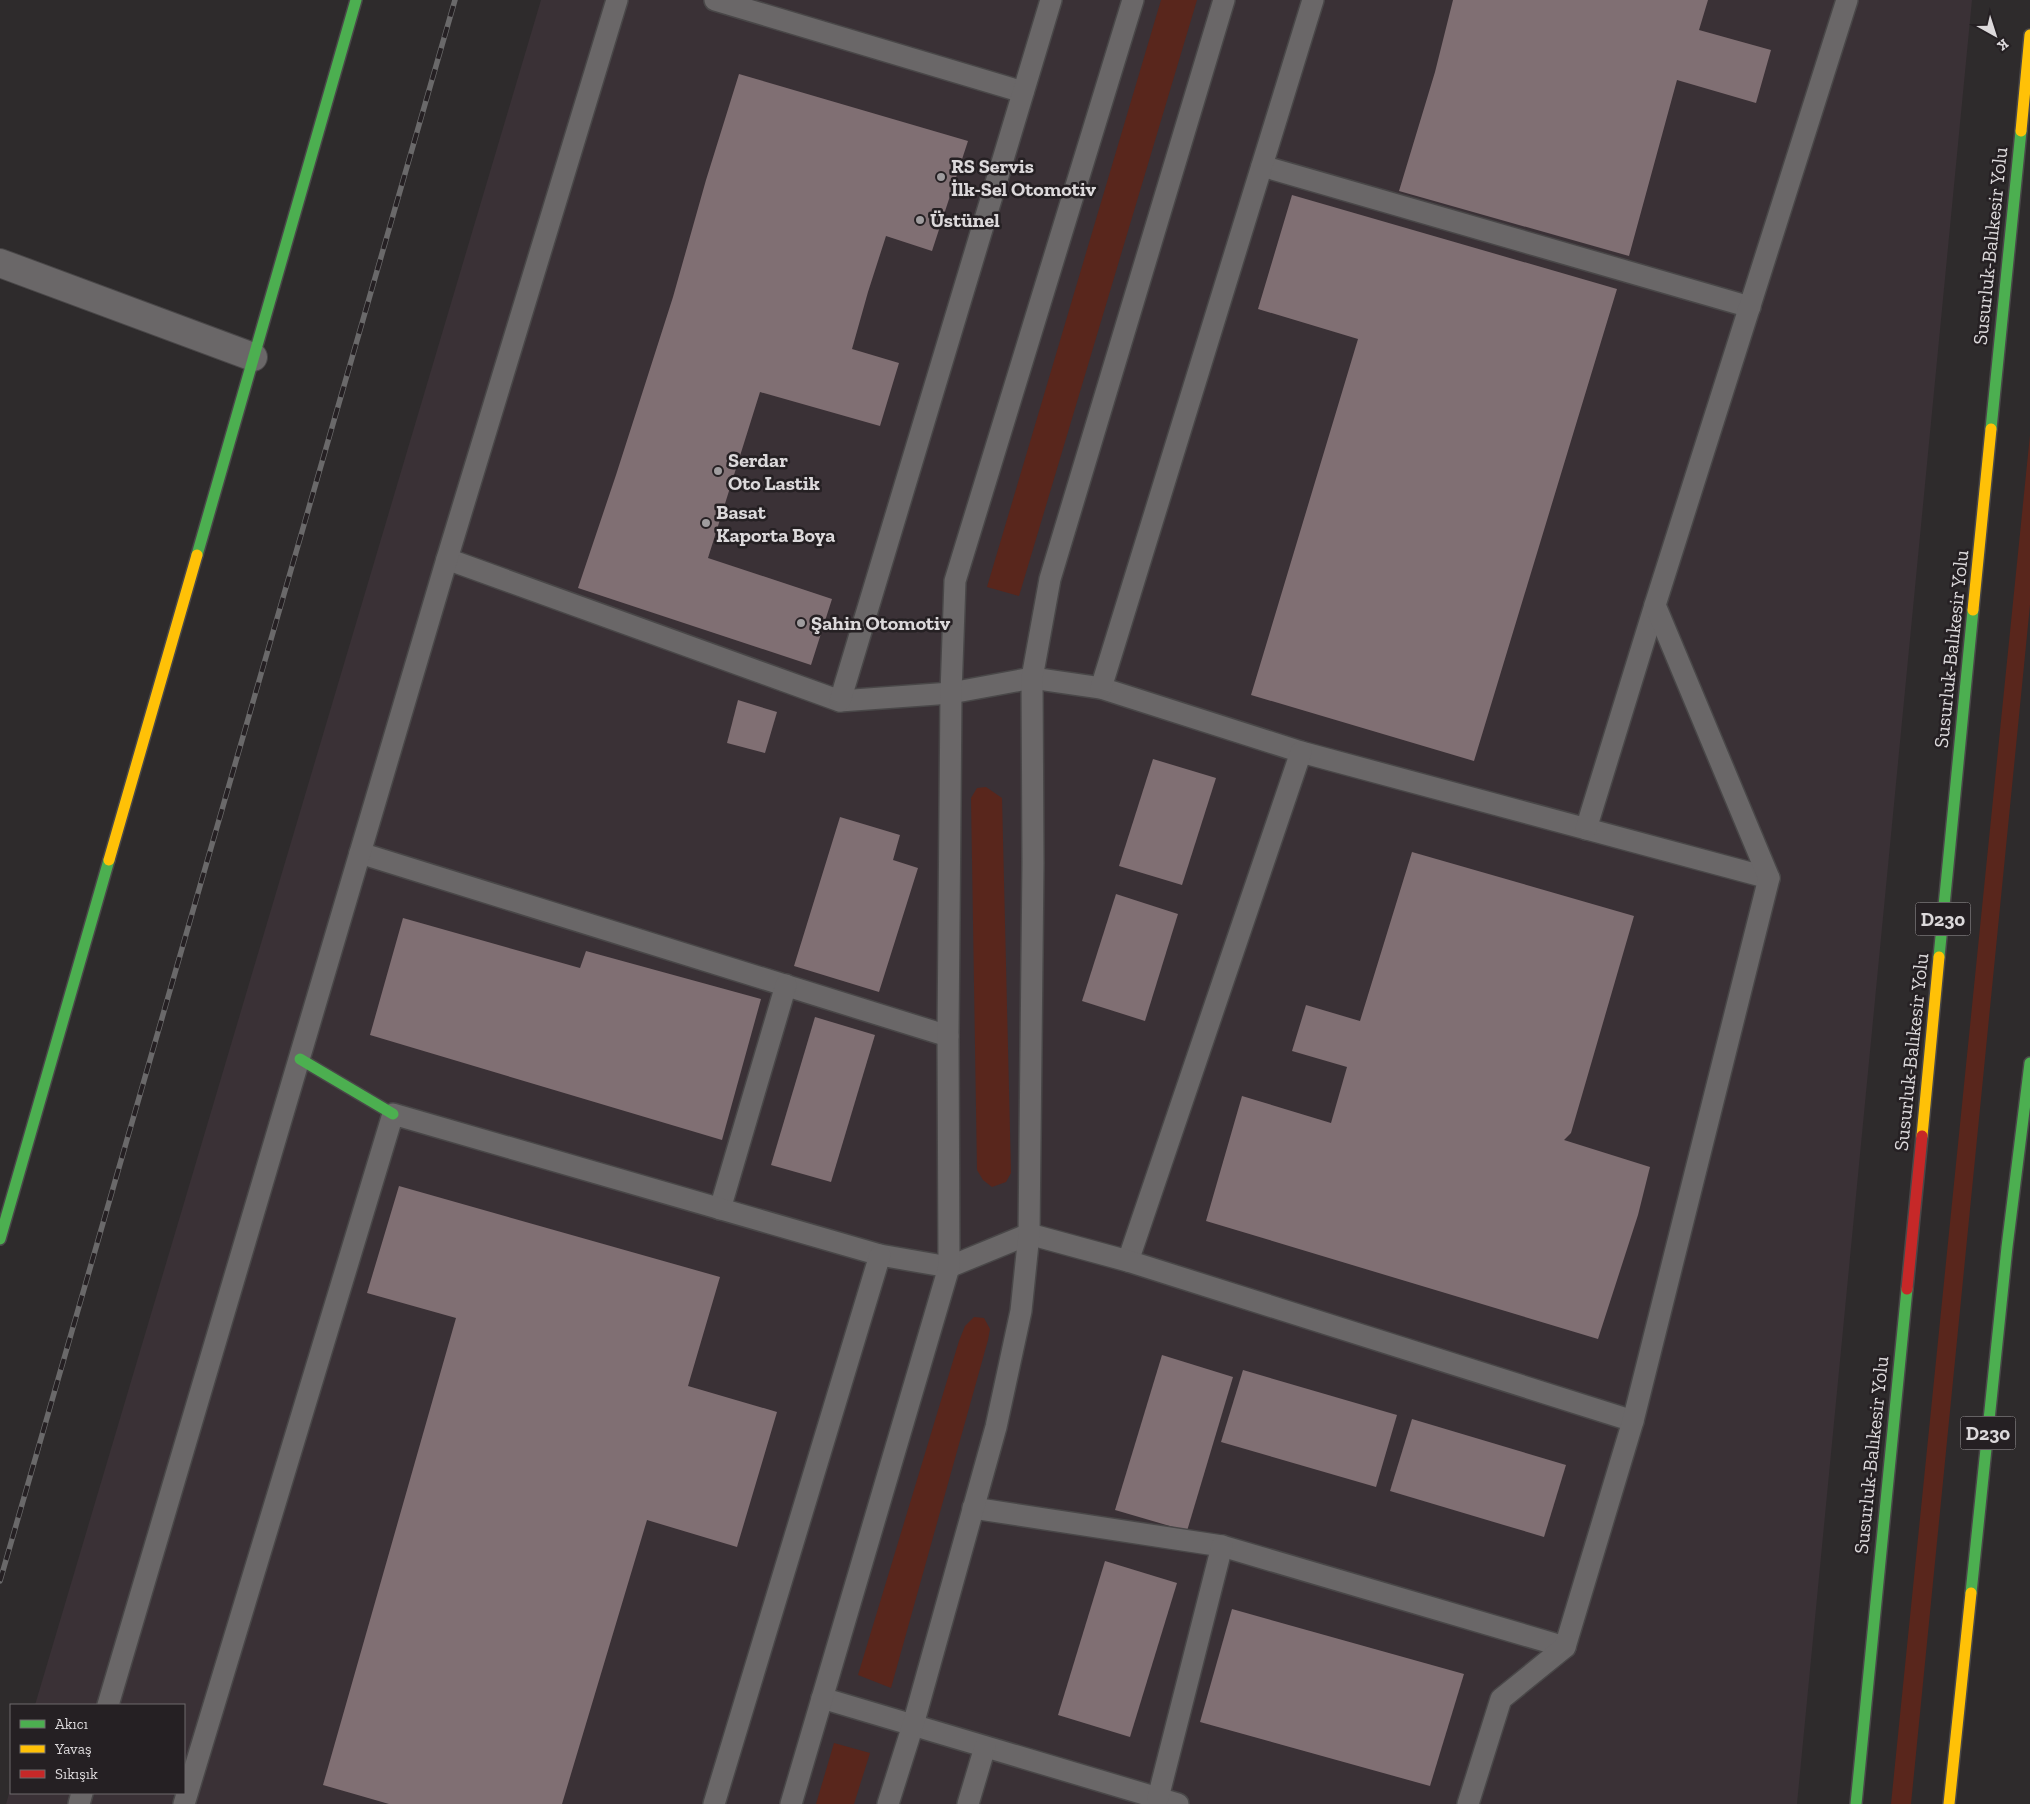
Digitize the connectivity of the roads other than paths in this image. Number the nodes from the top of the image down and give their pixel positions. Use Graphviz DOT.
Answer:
graph roads {
  1 [pos="356,0"];
  2 [pos="617,0"];
  3 [pos="715,0"];
  4 [pos="1051,0"];
  5 [pos="1133,0"];
  6 [pos="1224,0"];
  7 [pos="1313,0"];
  8 [pos="1847,0"];
  9 [pos="2030,35"];
  10 [pos="1023,92"];
  11 [pos="1262,166"];
  12 [pos="0,263"];
  13 [pos="1750,307"];
  14 [pos="253,357"];
  15 [pos="447,559"];
  16 [pos="1655,605"];
  17 [pos="1032,678"];
  18 [pos="1101,688"];
  19 [pos="951,692"];
  20 [pos="840,701"];
  21 [pos="1300,752"];
  22 [pos="1586,829"];
  23 [pos="360,853"];
  24 [pos="1769,878"];
  25 [pos="786,985"];
  26 [pos="948,1036"];
  27 [pos="300,1059"];
  28 [pos="2030,1063"];
  29 [pos="393,1114"];
  30 [pos="720,1208"];
  31 [pos="1028,1234"];
  32 [pos="0,1239"];
  33 [pos="880,1255"];
  34 [pos="1128,1261"];
  35 [pos="949,1267"];
  36 [pos="1633,1421"];
  37 [pos="973,1508"];
  38 [pos="1222,1546"];
  39 [pos="1565,1647"];
  40 [pos="822,1698"];
  41 [pos="108,1704"];
  42 [pos="913,1725"];
  43 [pos="985,1747"];
  44 [pos="1168,1801"];
  45 [pos="184,1804"];
  46 [pos="714,1804"];
  47 [pos="791,1804"];
  48 [pos="888,1804"];
  49 [pos="968,1804"];
  50 [pos="1468,1804"];
  51 [pos="1856,1804"];
  52 [pos="1949,1804"];
  1 -- 14 [label="main road"];
  2 -- 15 [label="lane"];
  3 -- 10 [label="lane"];
  4 -- 10 [label="lane"];
  5 -- 19 [label="lane"];
  6 -- 17 [label="lane"];
  7 -- 11 [label="lane"];
  8 -- 13 [label="lane"];
  9 -- 51 [label="main road, Susurluk-Balıkesir Yolu / D230"];
  10 -- 20 [label="lane"];
  11 -- 13 [label="lane"];
  11 -- 18 [label="lane"];
  12 -- 14 [label="street"];
  13 -- 16 [label="lane"];
  14 -- 32 [label="main road"];
  15 -- 20 [label="lane"];
  15 -- 23 [label="lane"];
  16 -- 22 [label="lane"];
  16 -- 24 [label="lane"];
  17 -- 18 [label="lane"];
  17 -- 19 [label="lane"];
  17 -- 31 [label="lane"];
  18 -- 21 [label="lane"];
  19 -- 20 [label="lane"];
  19 -- 26 [label="lane"];
  21 -- 22 [label="lane"];
  21 -- 34 [label="lane"];
  22 -- 24 [label="lane"];
  23 -- 25 [label="lane"];
  23 -- 27 [label="lane"];
  24 -- 36 [label="lane"];
  25 -- 26 [label="lane"];
  25 -- 30 [label="lane"];
  26 -- 35 [label="lane"];
  27 -- 29 [label="main road"];
  27 -- 41 [label="lane"];
  28 -- 52 [label="main road, D230"];
  29 -- 30 [label="lane"];
  29 -- 45 [label="lane"];
  30 -- 33 [label="lane"];
  31 -- 34 [label="lane"];
  31 -- 35 [label="lane"];
  31 -- 37 [label="lane"];
  33 -- 35 [label="lane"];
  33 -- 46 [label="lane"];
  34 -- 36 [label="lane"];
  35 -- 40 [label="lane"];
  36 -- 39 [label="lane"];
  37 -- 38 [label="lane"];
  37 -- 42 [label="lane"];
  38 -- 39 [label="lane"];
  38 -- 44 [label="lane"];
  39 -- 50 [label="lane"];
  40 -- 42 [label="lane"];
  40 -- 47 [label="lane"];
  42 -- 43 [label="lane"];
  42 -- 48 [label="lane"];
  43 -- 44 [label="lane"];
  43 -- 49 [label="lane"];
}
